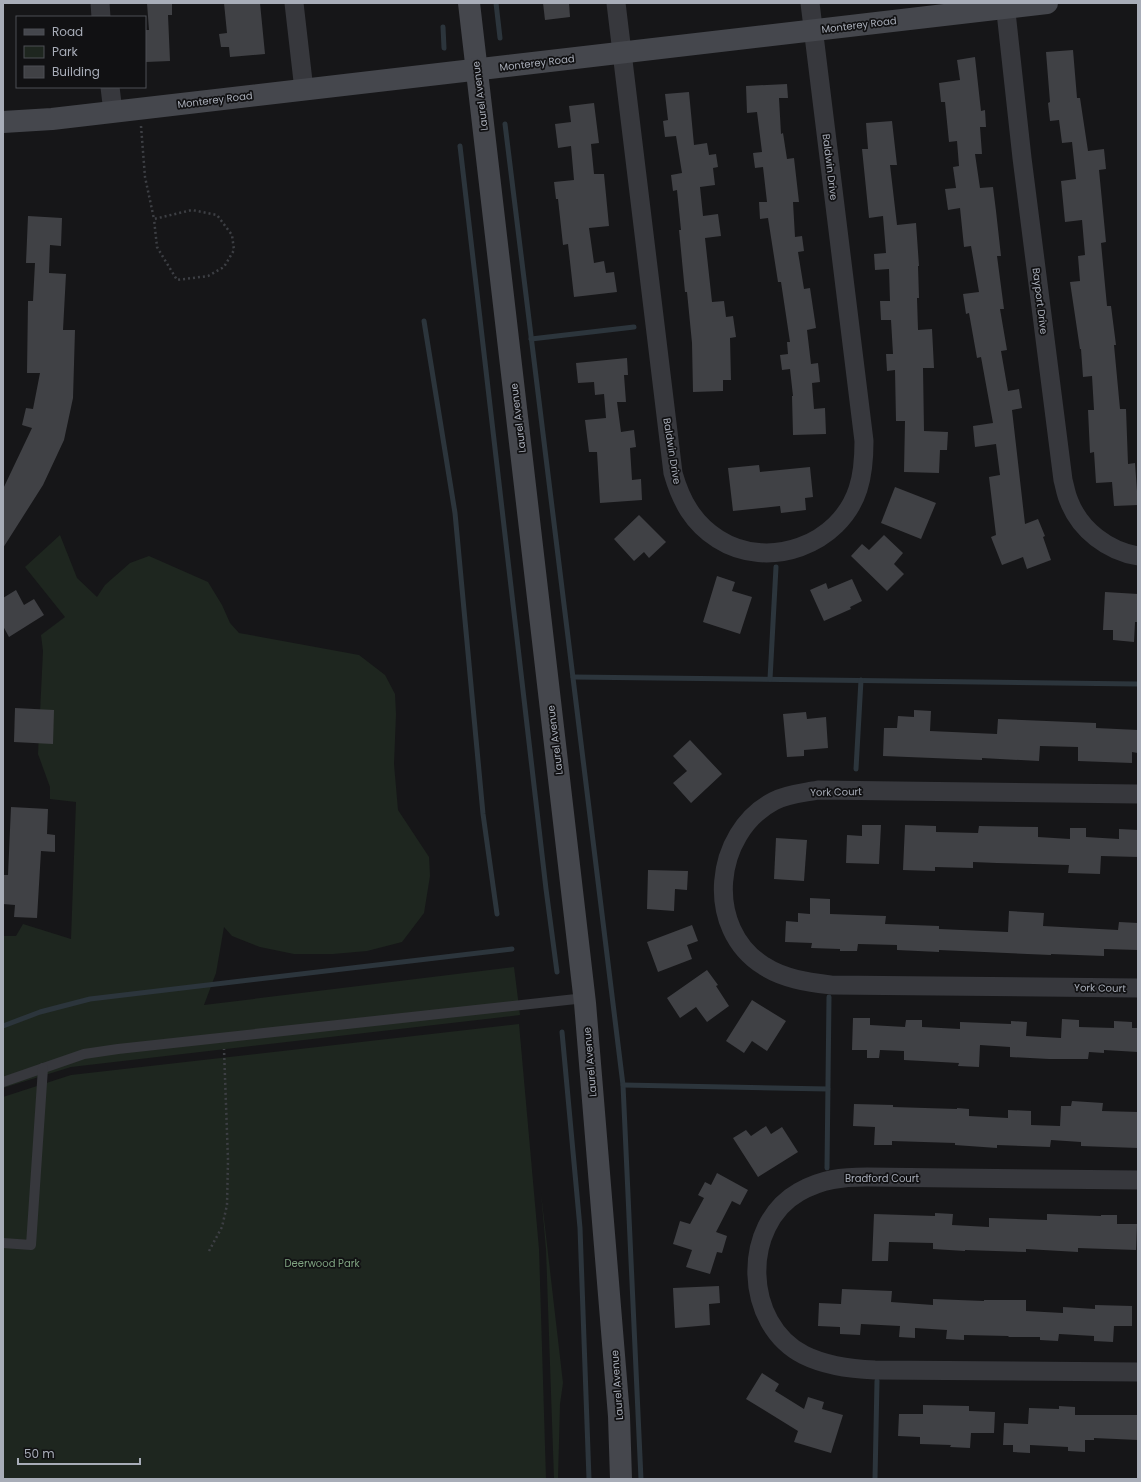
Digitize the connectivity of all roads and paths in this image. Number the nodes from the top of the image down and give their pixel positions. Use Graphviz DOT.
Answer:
graph roads {
  1 [pos="100,3"];
  2 [pos="294,3"];
  3 [pos="469,3"];
  4 [pos="616,3"];
  5 [pos="810,3"];
  6 [pos="1047,3"];
  7 [pos="1005,6"];
  8 [pos="101,16"];
  9 [pos="813,31"];
  10 [pos="622,53"];
  11 [pos="477,71"];
  12 [pos="110,88"];
  13 [pos="304,90"];
  14 [pos="140,109"];
  15 [pos="113,112"];
  16 [pos="3,122"];
  17 [pos="154,219"];
  18 [pos="1138,556"];
  19 [pos="1138,794"];
  20 [pos="1138,988"];
  21 [pos="585,998"];
  22 [pos="224,1037"];
  23 [pos="43,1068"];
  24 [pos="3,1082"];
  25 [pos="1138,1180"];
  26 [pos="3,1244"];
  27 [pos="209,1251"];
  28 [pos="1138,1372"];
  29 [pos="621,1479"];
  1 -- 8 [label="street"];
  2 -- 13 [label="street"];
  3 -- 11 [label="main road, Laurel Avenue"];
  4 -- 10 [label="street, Baldwin Drive"];
  5 -- 9 [label="street, Baldwin Drive"];
  6 -- 7 [label="main road, Monterey Road"];
  7 -- 9 [label="main road, Monterey Road"];
  7 -- 18 [label="street, Bayport Drive"];
  9 -- 10 [label="main road, Monterey Road"];
  9 -- 10 [label="street, Baldwin Drive"];
  10 -- 11 [label="main road, Monterey Road"];
  11 -- 13 [label="main road, Monterey Road"];
  11 -- 21 [label="main road, Laurel Avenue"];
  12 -- 15 [label="street"];
  13 -- 14 [label="main road, Monterey Road"];
  14 -- 15 [label="main road, Monterey Road"];
  14 -- 17 [label="path"];
  15 -- 16 [label="main road, Monterey Road"];
  17 -- 17 [label="path"];
  19 -- 20 [label="street, York Court"];
  21 -- 22 [label="lane"];
  21 -- 29 [label="main road, Laurel Avenue"];
  22 -- 23 [label="lane"];
  22 -- 27 [label="path"];
  23 -- 24 [label="lane"];
  23 -- 26 [label="lane"];
  25 -- 28 [label="street, Bradford Court"];
}
